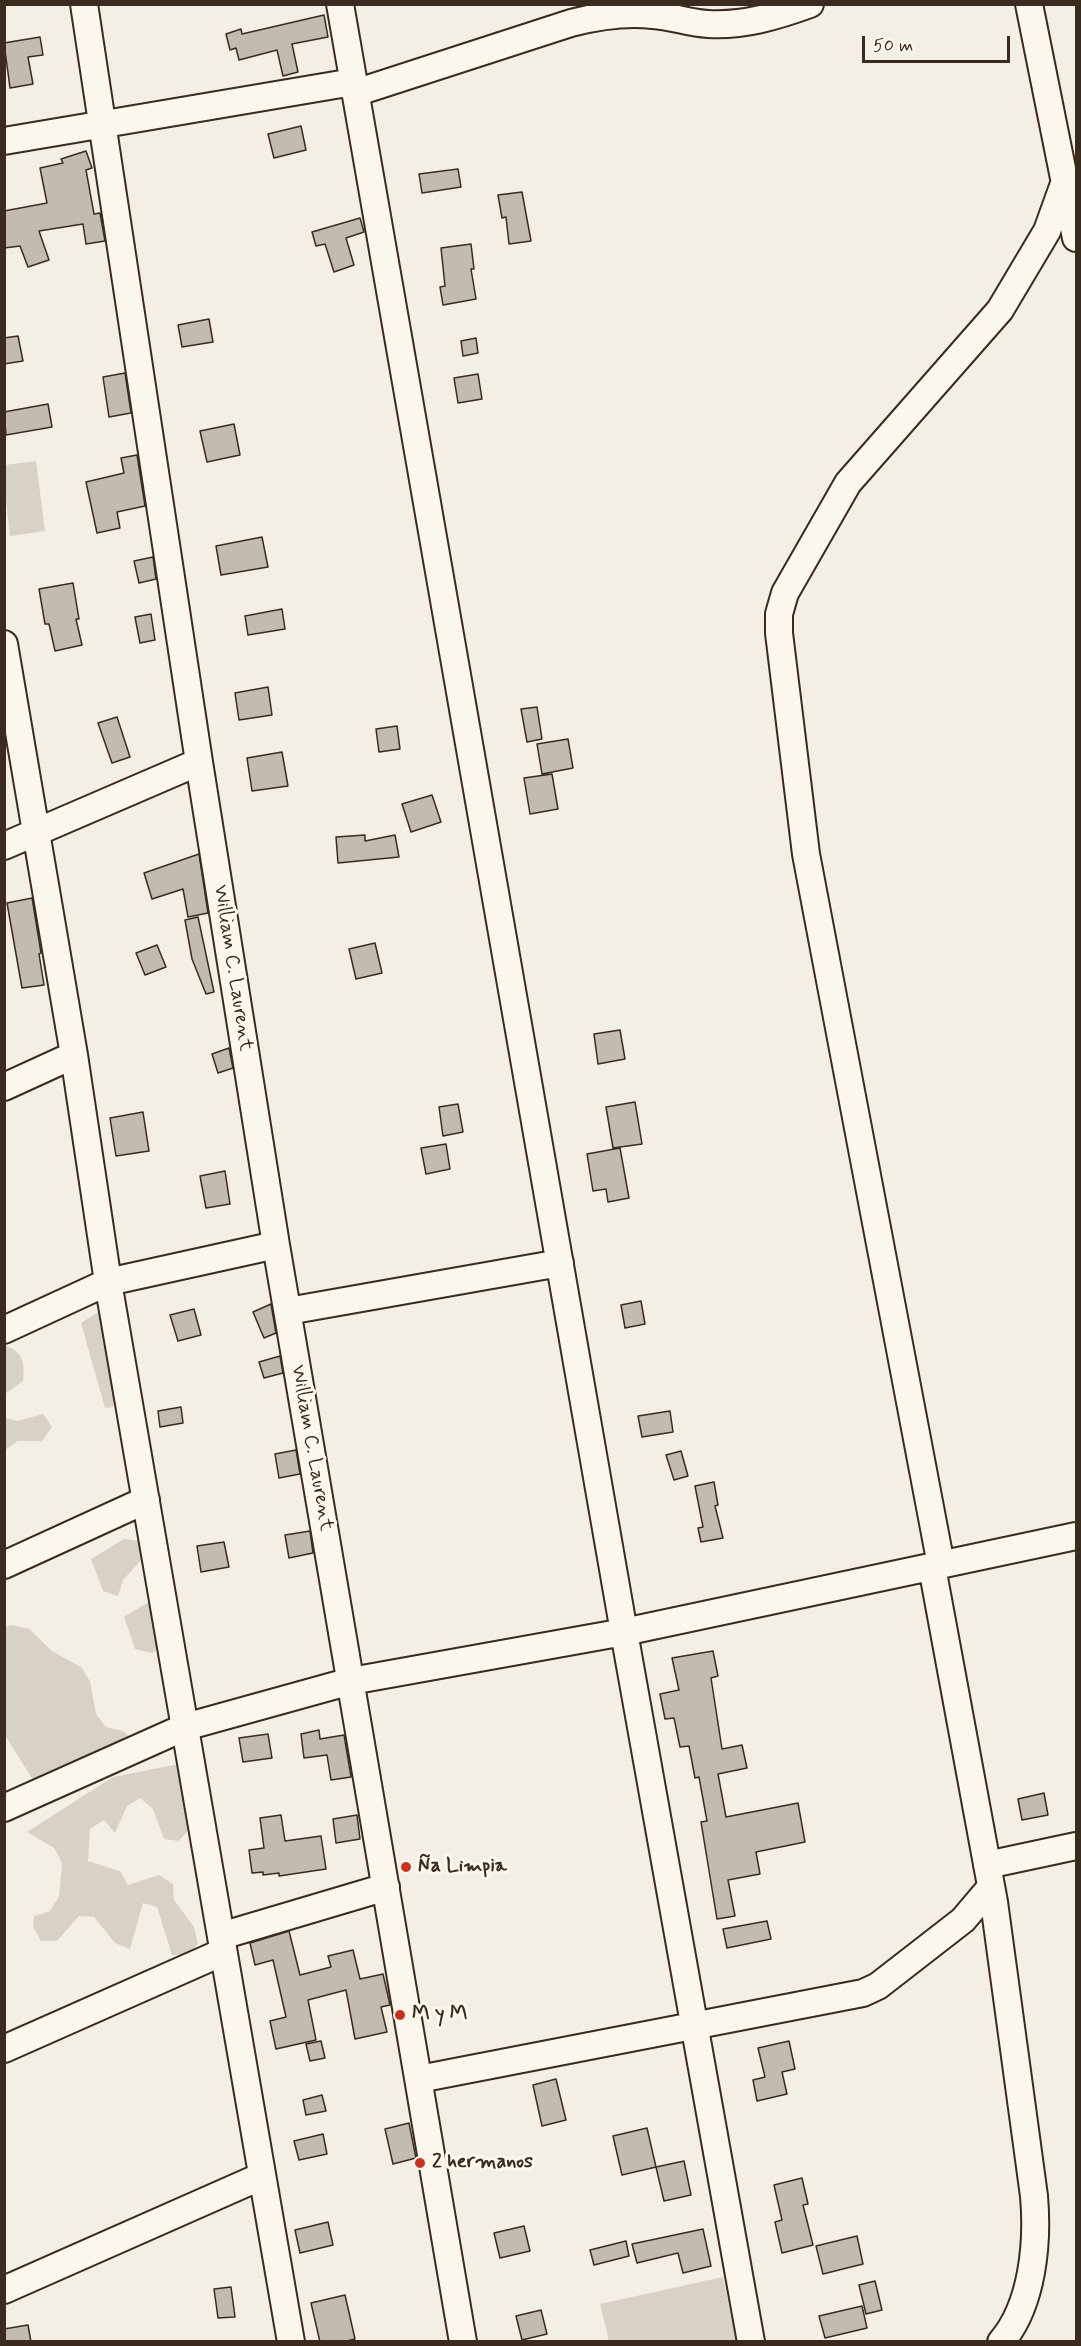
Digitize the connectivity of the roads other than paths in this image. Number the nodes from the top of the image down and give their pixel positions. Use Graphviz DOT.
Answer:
graph roads {
  1 [pos="84,4"];
  2 [pos="340,4"];
  3 [pos="810,4"];
  4 [pos="1029,4"];
  5 [pos="354,88"];
  6 [pos="101,124"];
  7 [pos="4,141"];
  8 [pos="1065,181"];
  9 [pos="1077,238"];
  10 [pos="4,644"];
  11 [pos="199,762"];
  12 [pos="36,831"];
  13 [pos="4,846"];
  14 [pos="74,1055"];
  15 [pos="4,1087"];
  16 [pos="276,1245"];
  17 [pos="560,1263"];
  18 [pos="108,1282"];
  19 [pos="288,1311"];
  20 [pos="4,1330"];
  21 [pos="146,1500"];
  22 [pos="1077,1536"];
  23 [pos="4,1565"];
  24 [pos="937,1566"];
  25 [pos="624,1632"];
  26 [pos="351,1681"];
  27 [pos="185,1727"];
  28 [pos="4,1808"];
  29 [pos="1077,1846"];
  30 [pos="989,1876"];
  31 [pos="386,1887"];
  32 [pos="222,1944"];
  33 [pos="694,2025"];
  34 [pos="4,2049"];
  35 [pos="418,2079"];
  36 [pos="262,2176"];
  37 [pos="4,2290"];
  38 [pos="291,2342"];
  39 [pos="463,2342"];
  40 [pos="751,2342"];
  41 [pos="1001,2342"];
  1 -- 6 [label="street, William C. Laurent"];
  2 -- 5 [label="street"];
  3 -- 5 [label="street"];
  4 -- 8 [label="street"];
  5 -- 6 [label="street"];
  5 -- 17 [label="street"];
  6 -- 7 [label="street"];
  6 -- 11 [label="street, William C. Laurent"];
  8 -- 9 [label="street"];
  8 -- 24 [label="street"];
  10 -- 12 [label="street"];
  11 -- 12 [label="street"];
  11 -- 16 [label="street, William C. Laurent"];
  12 -- 13 [label="street"];
  12 -- 14 [label="street"];
  14 -- 15 [label="street"];
  14 -- 18 [label="street"];
  16 -- 18 [label="street"];
  16 -- 19 [label="street, William C. Laurent"];
  17 -- 19 [label="street"];
  17 -- 25 [label="street"];
  18 -- 20 [label="street"];
  18 -- 21 [label="street"];
  19 -- 26 [label="street, William C. Laurent"];
  21 -- 23 [label="street"];
  21 -- 27 [label="street"];
  22 -- 24 [label="street"];
  24 -- 25 [label="street"];
  24 -- 30 [label="street"];
  25 -- 26 [label="street"];
  25 -- 33 [label="street"];
  26 -- 27 [label="street"];
  26 -- 31 [label="street, William C. Laurent"];
  27 -- 28 [label="street"];
  27 -- 32 [label="street"];
  29 -- 30 [label="street"];
  30 -- 33 [label="street"];
  30 -- 41 [label="street"];
  31 -- 32 [label="street"];
  31 -- 35 [label="street, William C. Laurent"];
  32 -- 34 [label="street"];
  32 -- 36 [label="street"];
  33 -- 35 [label="street"];
  33 -- 40 [label="street"];
  35 -- 39 [label="street, William C. Laurent"];
  36 -- 37 [label="street"];
  36 -- 38 [label="street"];
}
